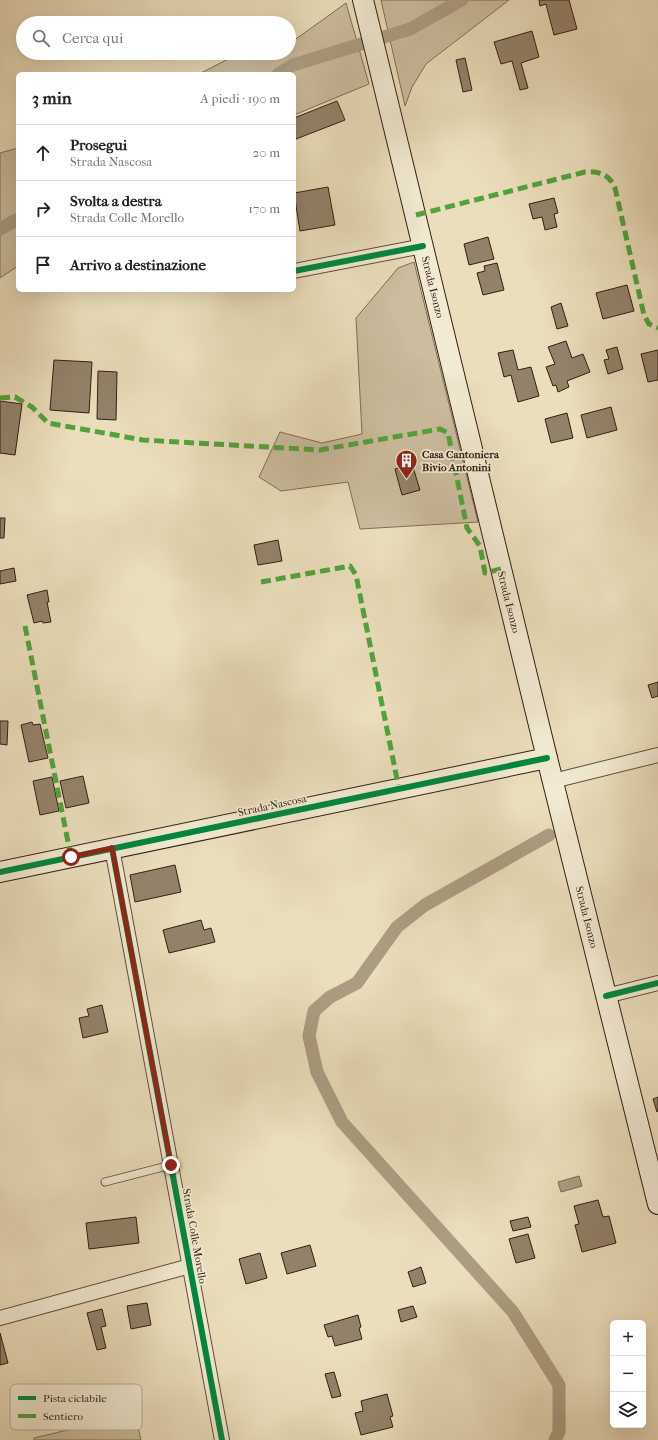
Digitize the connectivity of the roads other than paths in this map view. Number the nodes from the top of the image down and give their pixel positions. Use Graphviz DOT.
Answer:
graph roads {
  1 [pos="364,6"];
  2 [pos="423,246"];
  3 [pos="296,271"];
  4 [pos="658,755"];
  5 [pos="547,758"];
  6 [pos="553,781"];
  7 [pos="112,848"];
  8 [pos="0,872"];
  9 [pos="658,983"];
  10 [pos="606,996"];
  11 [pos="171,1165"];
  12 [pos="105,1182"];
  13 [pos="658,1204"];
  14 [pos="190,1266"];
  15 [pos="0,1318"];
  16 [pos="222,1440"];
  1 -- 2 [label="main road, Strada Isonzo"];
  2 -- 3 [label="street"];
  2 -- 5 [label="main road, Strada Isonzo"];
  4 -- 6 [label="street"];
  5 -- 6 [label="main road, Strada Isonzo"];
  5 -- 7 [label="main road, Strada Nascosa"];
  6 -- 10 [label="main road, Strada Isonzo"];
  7 -- 8 [label="main road, Strada Nascosa"];
  7 -- 11 [label="street, Strada Colle Morello"];
  9 -- 10 [label="street"];
  10 -- 13 [label="main road, Strada Isonzo"];
  11 -- 12 [label="lane"];
  11 -- 14 [label="street, Strada Colle Morello"];
  14 -- 15 [label="street"];
  14 -- 16 [label="street, Strada Colle Morello"];
}
